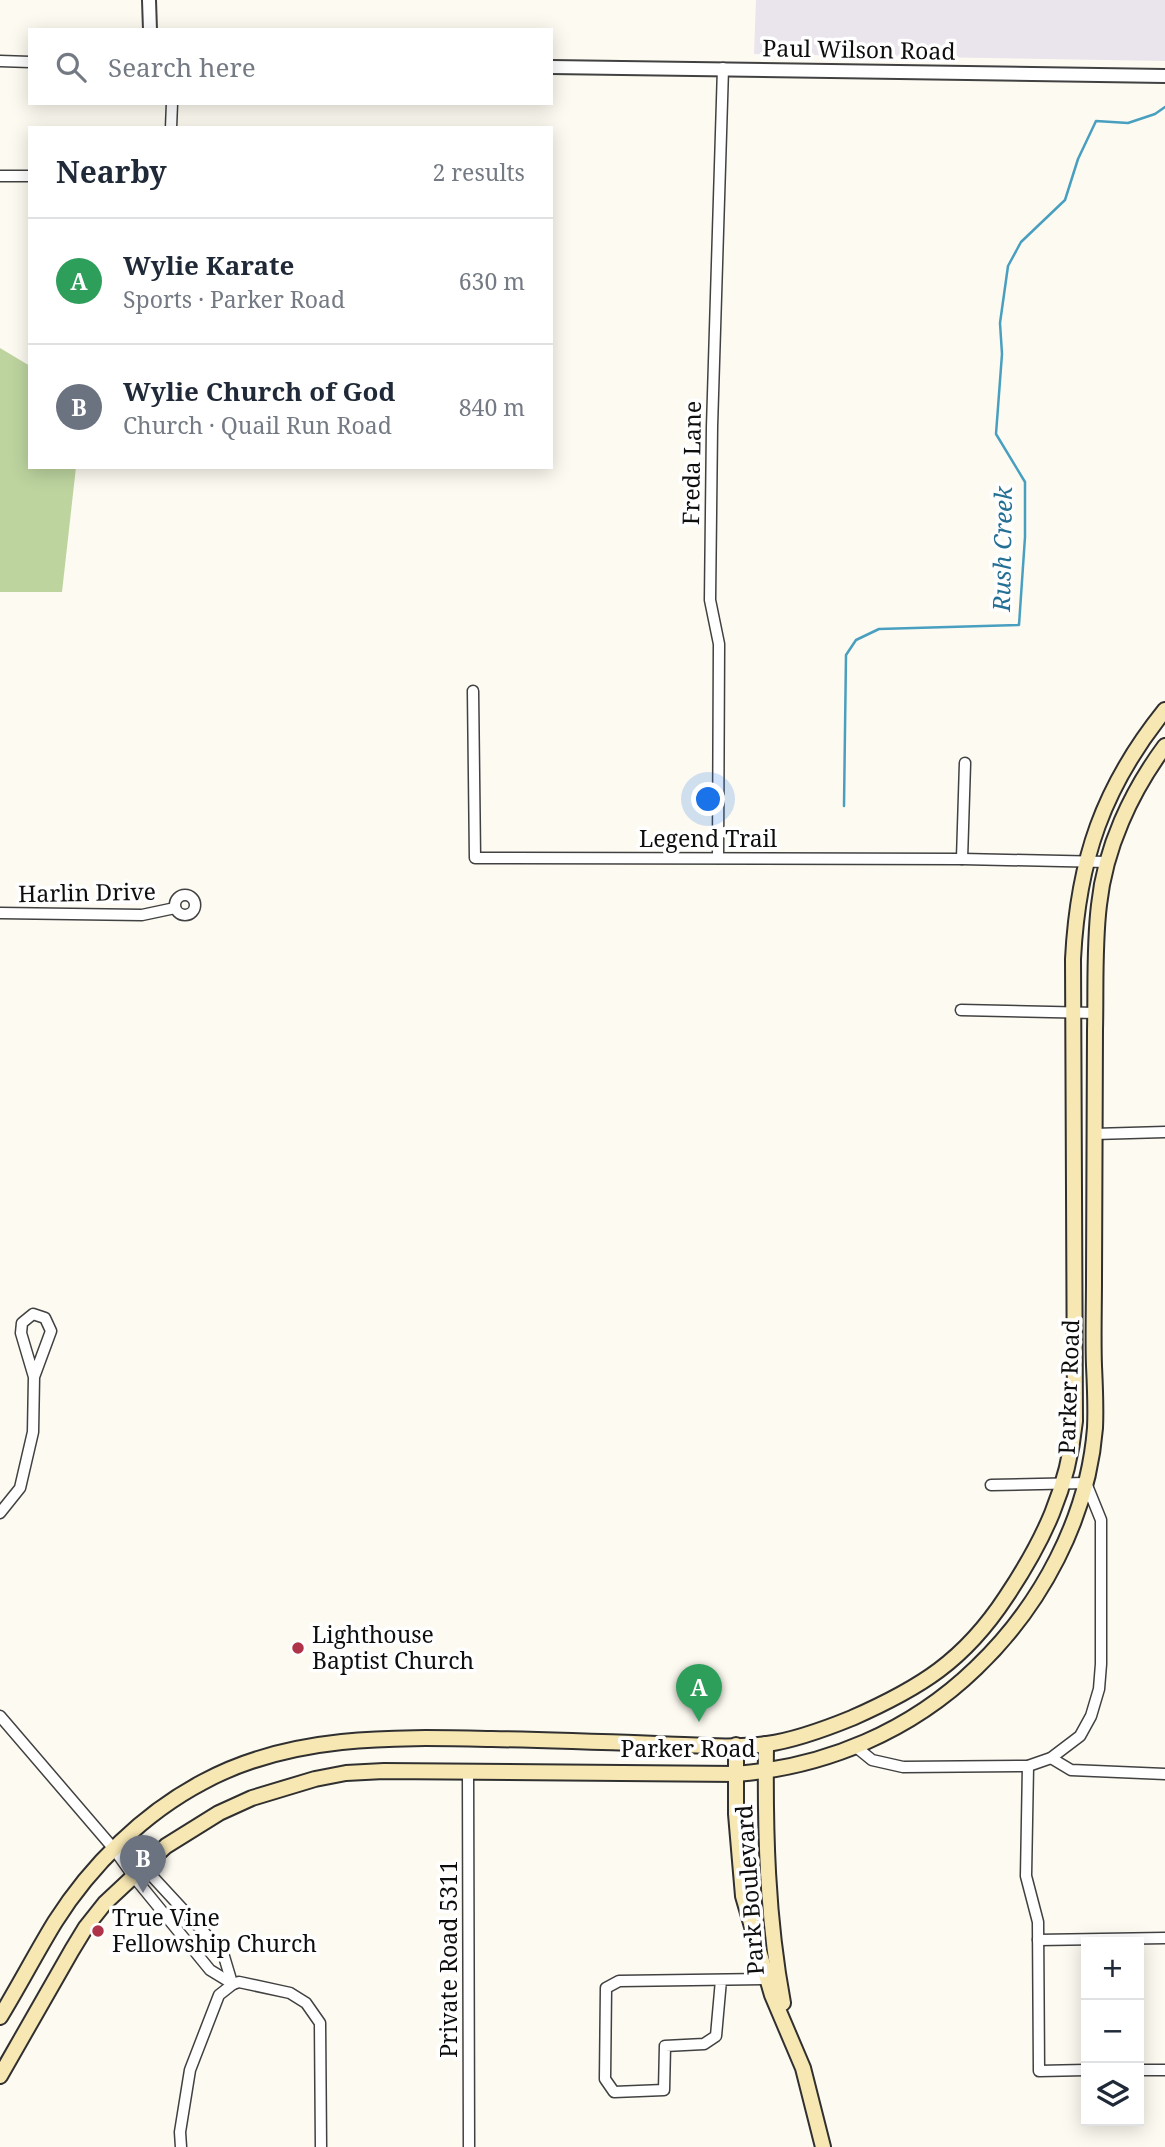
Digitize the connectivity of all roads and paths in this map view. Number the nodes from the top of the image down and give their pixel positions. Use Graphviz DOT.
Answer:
graph roads {
  1 [pos="149,0"];
  2 [pos="150,28"];
  3 [pos="0,61"];
  4 [pos="28,62"];
  5 [pos="553,67"];
  6 [pos="723,68"];
  7 [pos="1165,76"];
  8 [pos="172,105"];
  9 [pos="171,126"];
  10 [pos="0,176"];
  11 [pos="28,176"];
  12 [pos="473,691"];
  13 [pos="1165,710"];
  14 [pos="1165,746"];
  15 [pos="965,763"];
  16 [pos="718,858"];
  17 [pos="962,859"];
  18 [pos="1086,861"];
  19 [pos="1107,862"];
  20 [pos="175,908"];
  21 [pos="0,913"];
  22 [pos="961,1010"];
  23 [pos="1073,1013"];
  24 [pos="1096,1013"];
  25 [pos="1165,1132"];
  26 [pos="1094,1133"];
  27 [pos="34,1377"];
  28 [pos="1086,1483"];
  29 [pos="1063,1484"];
  30 [pos="991,1485"];
  31 [pos="0,1513"];
  32 [pos="0,1716"];
  33 [pos="766,1744"];
  34 [pos="736,1745"];
  35 [pos="856,1747"];
  36 [pos="1051,1759"];
  37 [pos="1028,1766"];
  38 [pos="468,1770"];
  39 [pos="765,1772"];
  40 [pos="736,1774"];
  41 [pos="1165,1774"];
  42 [pos="114,1849"];
  43 [pos="134,1877"];
  44 [pos="1165,1938"];
  45 [pos="1038,1940"];
  46 [pos="766,1979"];
  47 [pos="721,1980"];
  48 [pos="233,1984"];
  49 [pos="0,2017"];
  50 [pos="788,2032"];
  51 [pos="1081,2070"];
  52 [pos="1144,2070"];
  53 [pos="1165,2070"];
  54 [pos="0,2076"];
  55 [pos="181,2147"];
  56 [pos="321,2147"];
  57 [pos="469,2147"];
  58 [pos="824,2147"];
  1 -- 2 [label="street"];
  3 -- 4 [label="street"];
  5 -- 6 [label="street, Paul Wilson Road"];
  6 -- 7 [label="street, Paul Wilson Road"];
  6 -- 16 [label="street, Freda Lane"];
  8 -- 9 [label="street"];
  10 -- 11 [label="street"];
  12 -- 16 [label="street, Legend Trail"];
  13 -- 18 [label="main road, Parker Road"];
  14 -- 19 [label="main road, Parker Road"];
  15 -- 17 [label="street"];
  16 -- 17 [label="street, Legend Trail"];
  17 -- 18 [label="street, Legend Trail"];
  18 -- 19 [label="street, Legend Trail"];
  18 -- 23 [label="main road, Parker Road"];
  19 -- 24 [label="main road, Parker Road"];
  20 -- 21 [label="street, Harlin Drive"];
  22 -- 23 [label="street"];
  23 -- 24 [label="street"];
  23 -- 29 [label="main road, Parker Road"];
  24 -- 26 [label="main road, Parker Road"];
  25 -- 26 [label="street"];
  26 -- 28 [label="main road, Parker Road"];
  27 -- 27 [label="street"];
  27 -- 31 [label="street"];
  28 -- 29 [label="street"];
  28 -- 35 [label="main road, Parker Road"];
  28 -- 36 [label="street"];
  29 -- 30 [label="street"];
  29 -- 33 [label="main road, Parker Road"];
  32 -- 42 [label="street"];
  33 -- 34 [label="main road, Parker Road"];
  33 -- 39 [label="main road, Park Boulevard"];
  34 -- 40 [label="main road, Park Boulevard"];
  34 -- 42 [label="main road, Parker Road"];
  35 -- 37 [label="street"];
  35 -- 39 [label="main road, Parker Road"];
  36 -- 37 [label="street"];
  36 -- 41 [label="street"];
  37 -- 45 [label="street"];
  38 -- 40 [label="main road, Parker Road"];
  38 -- 43 [label="main road, Parker Road"];
  38 -- 57 [label="street, Private Road 5311"];
  39 -- 40 [label="main road, Parker Road"];
  39 -- 50 [label="main road, Park Boulevard"];
  40 -- 46 [label="main road, Park Boulevard"];
  42 -- 43 [label="street"];
  42 -- 49 [label="main road, Parker Road"];
  43 -- 48 [label="street"];
  43 -- 48 [label="street"];
  43 -- 54 [label="main road, Parker Road"];
  44 -- 45 [label="street"];
  45 -- 51 [label="street"];
  46 -- 47 [label="street"];
  46 -- 50 [label="main road, Park Boulevard"];
  47 -- 47 [label="street"];
  48 -- 55 [label="street"];
  48 -- 56 [label="street"];
  50 -- 58 [label="main road, Park Boulevard"];
  52 -- 53 [label="street"];
}
